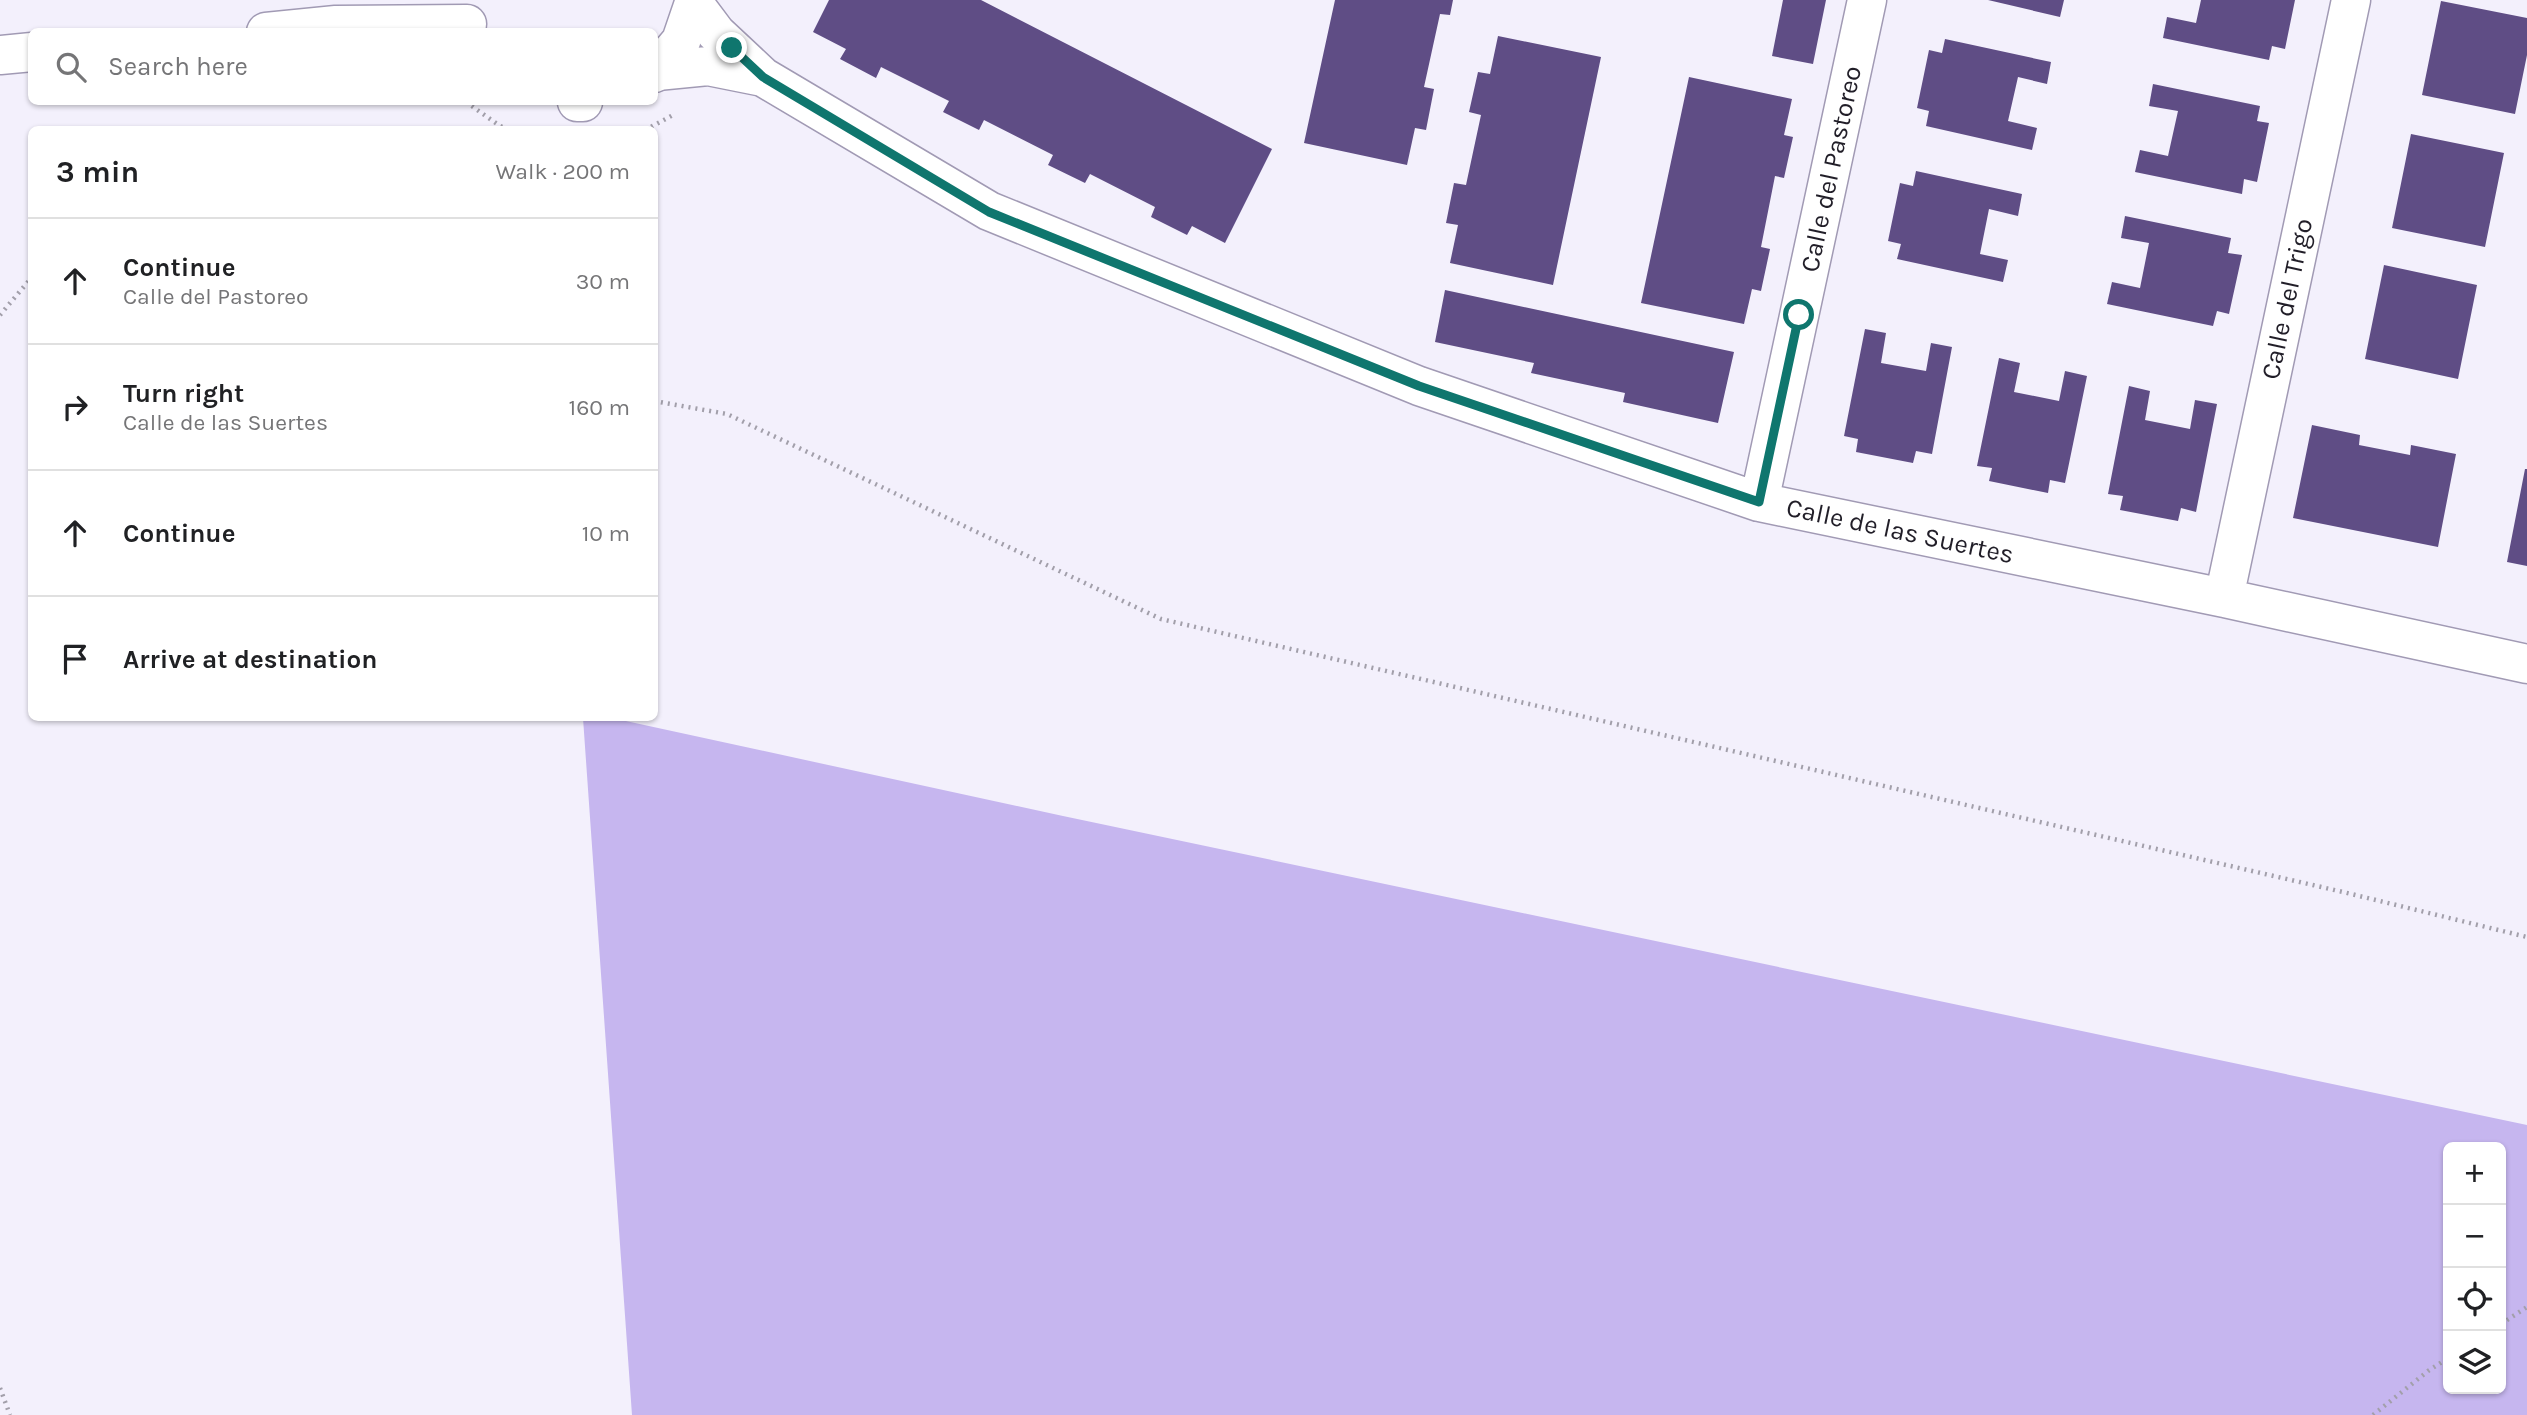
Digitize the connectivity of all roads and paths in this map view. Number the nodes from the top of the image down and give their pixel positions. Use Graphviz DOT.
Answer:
graph roads {
  1 [pos="1867,0"];
  2 [pos="2351,0"];
  3 [pos="695,2"];
  4 [pos="467,19"];
  5 [pos="306,28"];
  6 [pos="28,52"];
  7 [pos="0,55"];
  8 [pos="658,70"];
  9 [pos="658,72"];
  10 [pos="763,77"];
  11 [pos="470,105"];
  12 [pos="500,126"];
  13 [pos="28,282"];
  14 [pos="0,315"];
  15 [pos="658,402"];
  16 [pos="1759,502"];
  17 [pos="2224,598"];
  18 [pos="2527,664"];
  19 [pos="2527,937"];
  20 [pos="2527,1307"];
  21 [pos="2506,1321"];
  22 [pos="2443,1361"];
  23 [pos="0,1388"];
  24 [pos="10,1415"];
  25 [pos="2373,1415"];
  1 -- 16 [label="street, Calle del Pastoreo"];
  2 -- 17 [label="street, Calle del Trigo"];
  3 -- 8 [label="street"];
  3 -- 10 [label="street"];
  4 -- 5 [label="street"];
  6 -- 7 [label="street"];
  9 -- 10 [label="street"];
  10 -- 16 [label="street, Calle de las Suertes"];
  11 -- 12 [label="path"];
  13 -- 14 [label="path"];
  15 -- 19 [label="path"];
  16 -- 17 [label="street, Calle de las Suertes"];
  17 -- 18 [label="street, Calle de las Suertes"];
  20 -- 21 [label="path"];
  22 -- 25 [label="path"];
  23 -- 24 [label="path"];
}
